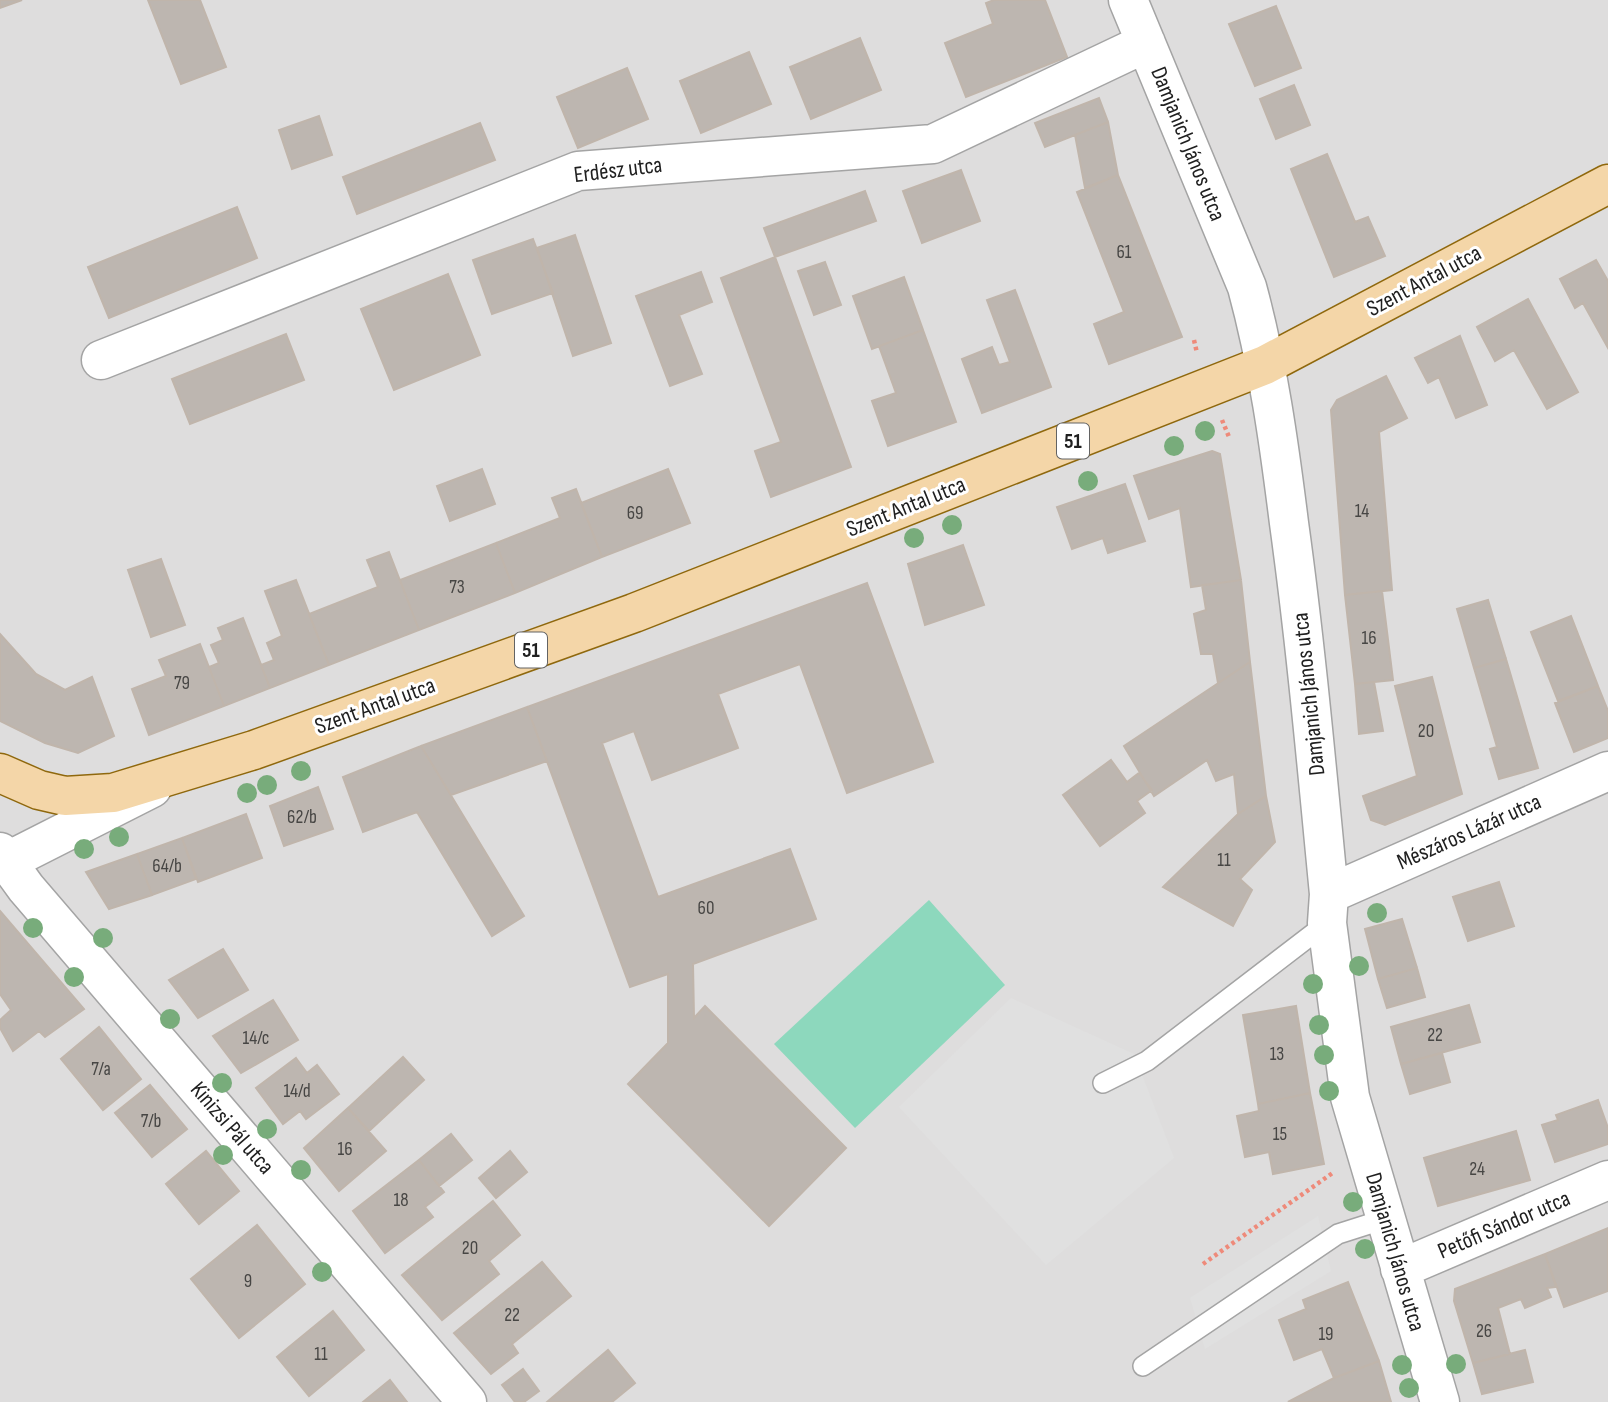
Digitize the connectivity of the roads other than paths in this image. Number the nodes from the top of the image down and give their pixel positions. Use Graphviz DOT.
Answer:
graph roads {
  1 [pos="1128,0"];
  2 [pos="1146,43"];
  3 [pos="1608,184"];
  4 [pos="102,360"];
  5 [pos="1265,365"];
  6 [pos="1608,771"];
  7 [pos="0,773"];
  8 [pos="178,774"];
  9 [pos="2,860"];
  10 [pos="1328,908"];
  11 [pos="1102,1083"];
  12 [pos="1608,1180"];
  13 [pos="1385,1219"];
  14 [pos="1400,1269"];
  15 [pos="1143,1367"];
  16 [pos="467,1402"];
  17 [pos="1440,1402"];
  1 -- 2 [label="street, Damjanich János utca"];
  2 -- 4 [label="street, Erdész utca"];
  2 -- 5 [label="street, Damjanich János utca"];
  3 -- 5 [label="main road, Szent Antal utca / 51"];
  5 -- 8 [label="main road, Szent Antal utca / 51"];
  5 -- 10 [label="street, Damjanich János utca"];
  6 -- 10 [label="street, Mészáros Lázár utca"];
  7 -- 8 [label="main road, Szent Antal utca / 51"];
  8 -- 9 [label="street, Szent Antal utca"];
  9 -- 16 [label="street, Kinizsi Pál utca"];
  10 -- 11 [label="lane"];
  10 -- 13 [label="street, Damjanich János utca"];
  12 -- 14 [label="street, Petőfi Sándor utca"];
  13 -- 14 [label="street, Damjanich János utca"];
  13 -- 15 [label="lane"];
  14 -- 17 [label="street, Damjanich János utca"];
}
